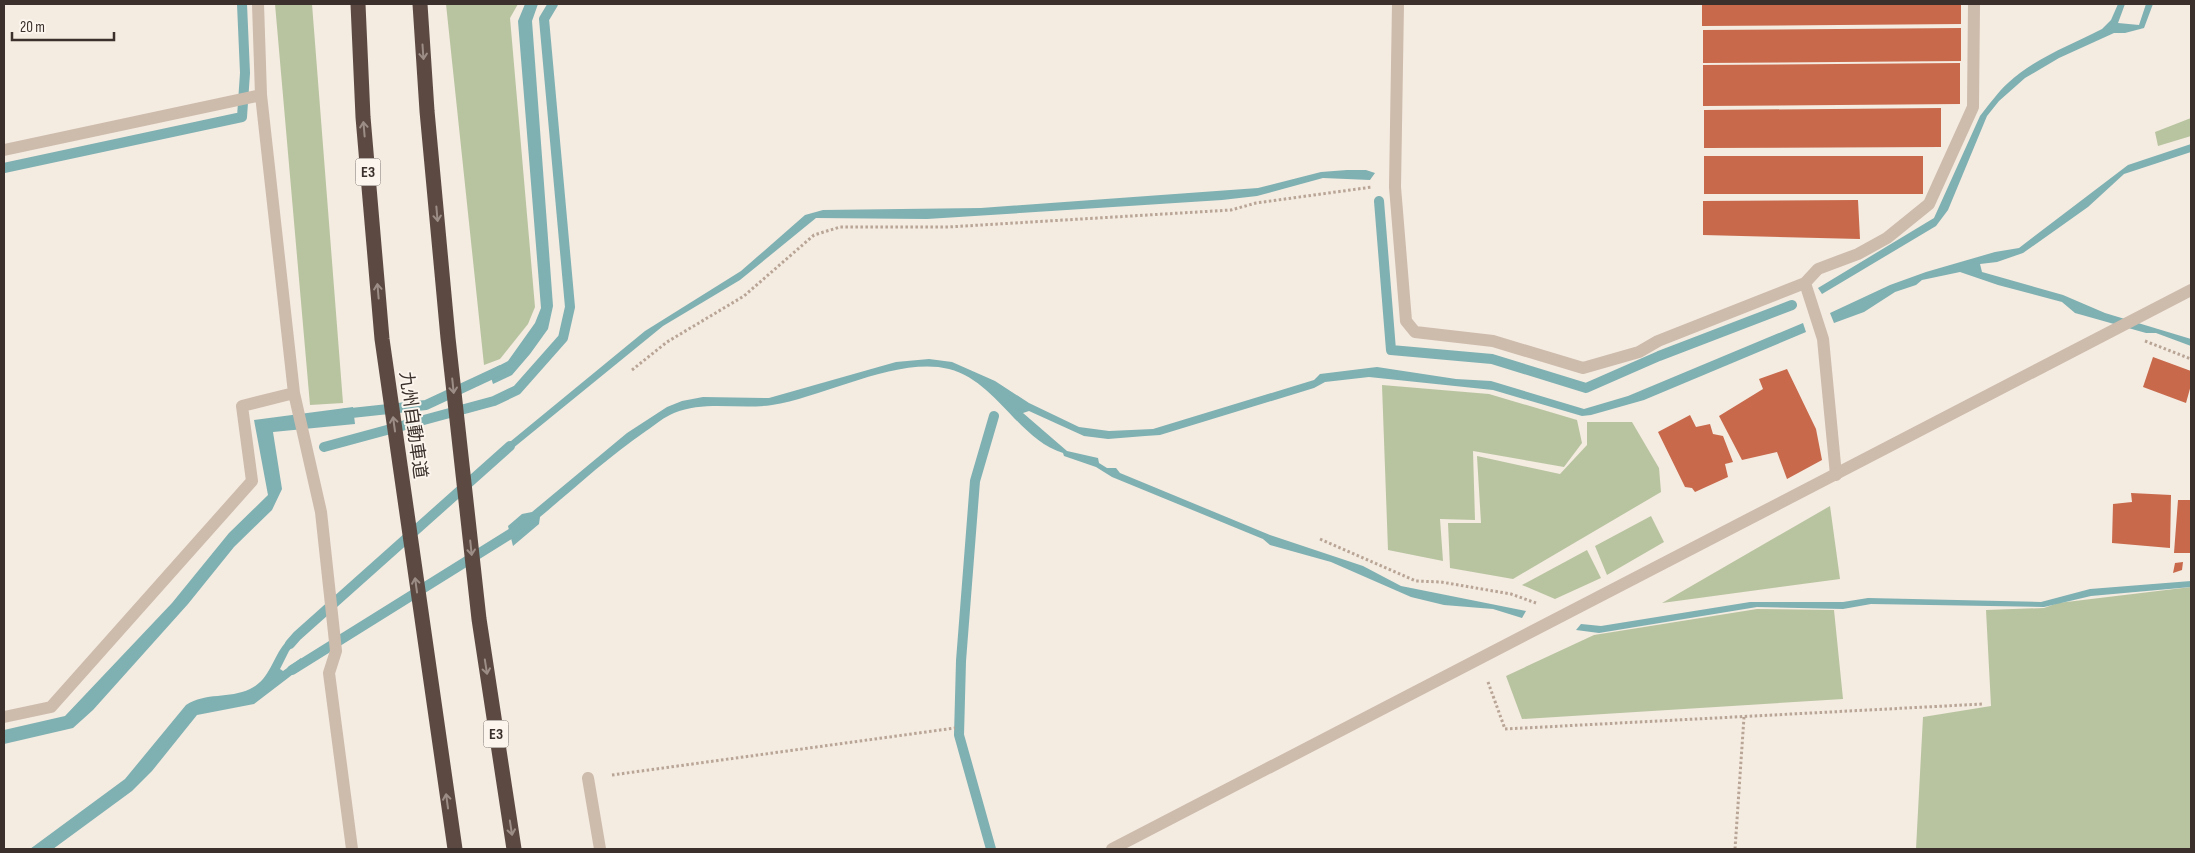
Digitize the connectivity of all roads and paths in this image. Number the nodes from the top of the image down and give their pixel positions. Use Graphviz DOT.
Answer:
graph roads {
  1 [pos="258,4"];
  2 [pos="358,4"];
  3 [pos="420,4"];
  4 [pos="1398,4"];
  5 [pos="1974,4"];
  6 [pos="262,95"];
  7 [pos="4,150"];
  8 [pos="1396,187"];
  9 [pos="1804,283"];
  10 [pos="2191,290"];
  11 [pos="2116,330"];
  12 [pos="2191,358"];
  13 [pos="632,370"];
  14 [pos="294,393"];
  15 [pos="1836,475"];
  16 [pos="1320,539"];
  17 [pos="1559,618"];
  18 [pos="1480,659"];
  19 [pos="1983,704"];
  20 [pos="4,717"];
  21 [pos="1744,717"];
  22 [pos="955,728"];
  23 [pos="588,778"];
  24 [pos="352,849"];
  25 [pos="454,849"];
  26 [pos="514,849"];
  27 [pos="600,849"];
  28 [pos="1112,849"];
  29 [pos="1735,849"];
  1 -- 6 [label="street"];
  25 -- 2 [label="highway, 九州自動車道 / E3, one-way"];
  3 -- 26 [label="highway, E3, one-way"];
  4 -- 8 [label="street"];
  5 -- 9 [label="street"];
  6 -- 7 [label="street"];
  6 -- 14 [label="street"];
  8 -- 9 [label="street"];
  8 -- 13 [label="path"];
  9 -- 15 [label="street"];
  10 -- 11 [label="street"];
  11 -- 12 [label="path"];
  11 -- 15 [label="street"];
  14 -- 20 [label="street"];
  14 -- 24 [label="street"];
  15 -- 17 [label="street"];
  16 -- 17 [label="path"];
  17 -- 18 [label="street"];
  18 -- 21 [label="path"];
  18 -- 28 [label="street"];
  19 -- 21 [label="path"];
  21 -- 29 [label="path"];
  22 -- 23 [label="path"];
  23 -- 27 [label="street"];
}
